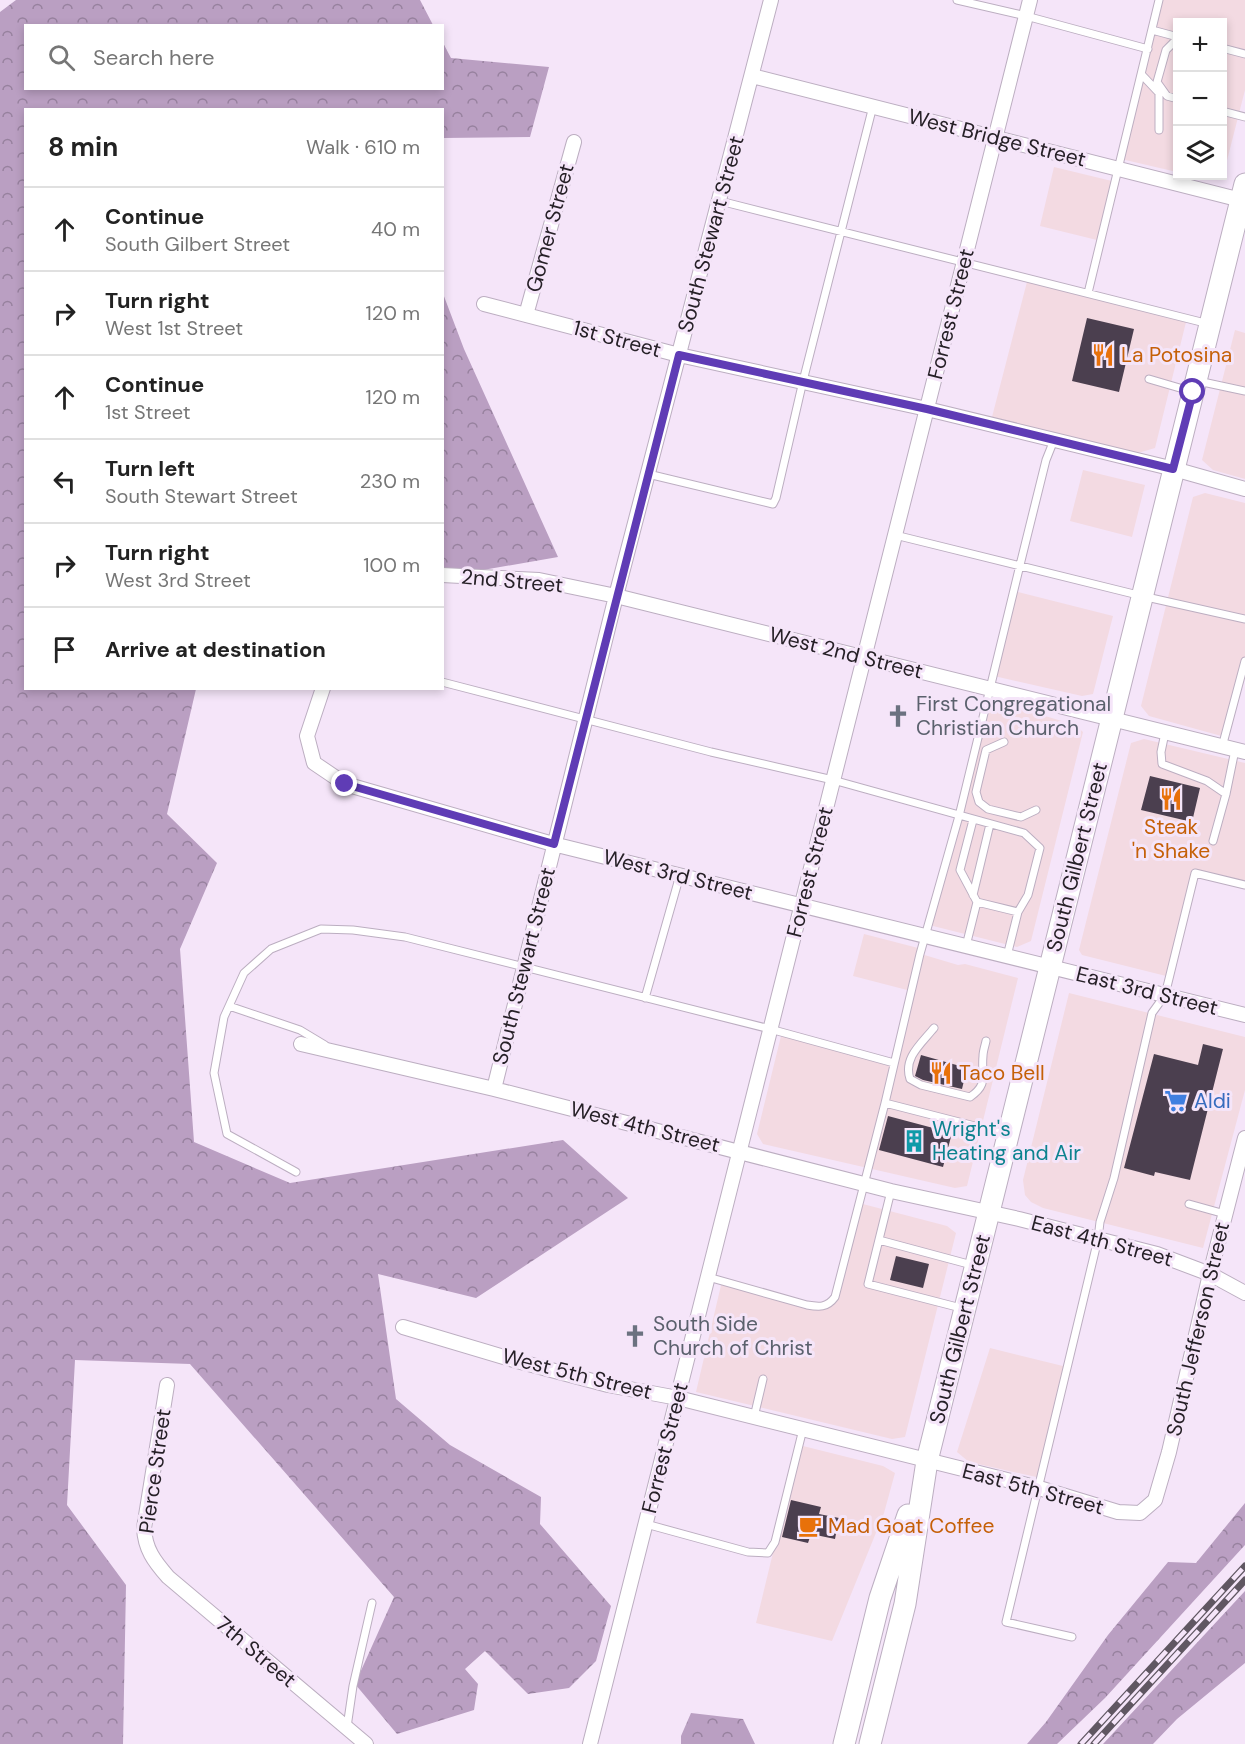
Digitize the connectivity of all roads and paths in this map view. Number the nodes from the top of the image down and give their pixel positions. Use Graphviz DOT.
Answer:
graph roads {
  1 [pos="771,0"];
  2 [pos="957,0"];
  3 [pos="1030,0"];
  4 [pos="1159,0"];
  5 [pos="1026,16"];
  6 [pos="1152,30"];
  7 [pos="1173,36"];
  8 [pos="1173,43"];
  9 [pos="1148,49"];
  10 [pos="1227,49"];
  11 [pos="1245,54"];
  12 [pos="1142,75"];
  13 [pos="752,76"];
  14 [pos="1173,98"];
  15 [pos="873,106"];
  16 [pos="1227,112"];
  17 [pos="1245,117"];
  18 [pos="1159,130"];
  19 [pos="996,137"];
  20 [pos="574,142"];
  21 [pos="1119,169"];
  22 [pos="1244,195"];
  23 [pos="720,201"];
  24 [pos="841,232"];
  25 [pos="964,262"];
  26 [pos="1088,293"];
  27 [pos="484,304"];
  28 [pos="526,315"];
  29 [pos="1210,324"];
  30 [pos="679,355"];
  31 [pos="1149,379"];
  32 [pos="803,381"];
  33 [pos="1194,386"];
  34 [pos="1245,391"];
  35 [pos="927,409"];
  36 [pos="1054,440"];
  37 [pos="1173,469"];
  38 [pos="648,474"];
  39 [pos="1245,489"];
  40 [pos="895,535"];
  41 [pos="1020,565"];
  42 [pos="444,575"];
  43 [pos="616,596"];
  44 [pos="1142,596"];
  45 [pos="1245,619"];
  46 [pos="863,658"];
  47 [pos="1245,661"];
  48 [pos="444,683"];
  49 [pos="990,689"];
  50 [pos="322,690"];
  51 [pos="1111,719"];
  52 [pos="585,720"];
  53 [pos="1165,733"];
  54 [pos="1004,742"];
  55 [pos="1234,750"];
  56 [pos="833,780"];
  57 [pos="1226,794"];
  58 [pos="1036,810"];
  59 [pos="959,816"];
  60 [pos="973,820"];
  61 [pos="990,825"];
  62 [pos="1213,841"];
  63 [pos="554,844"];
  64 [pos="680,875"];
  65 [pos="1245,885"];
  66 [pos="975,898"];
  67 [pos="802,904"];
  68 [pos="1018,912"];
  69 [pos="926,936"];
  70 [pos="966,946"];
  71 [pos="1006,956"];
  72 [pos="524,966"];
  73 [pos="1050,967"];
  74 [pos="1165,995"];
  75 [pos="645,998"];
  76 [pos="229,1006"];
  77 [pos="1245,1015"];
  78 [pos="934,1028"];
  79 [pos="770,1029"];
  80 [pos="986,1041"];
  81 [pos="301,1044"];
  82 [pos="334,1052"];
  83 [pos="894,1063"];
  84 [pos="494,1089"];
  85 [pos="885,1103"];
  86 [pos="1008,1134"];
  87 [pos="1245,1138"];
  88 [pos="739,1150"];
  89 [pos="297,1172"];
  90 [pos="864,1184"];
  91 [pos="891,1191"];
  92 [pos="1189,1204"];
  93 [pos="988,1212"];
  94 [pos="1225,1214"];
  95 [pos="1098,1239"];
  96 [pos="879,1240"];
  97 [pos="975,1266"];
  98 [pos="1210,1274"];
  99 [pos="708,1277"];
  100 [pos="1245,1293"];
  101 [pos="964,1309"];
  102 [pos="403,1327"];
  103 [pos="763,1379"];
  104 [pos="167,1385"];
  105 [pos="678,1398"];
  106 [pos="754,1417"];
  107 [pos="803,1430"];
  108 [pos="927,1461"];
  109 [pos="1038,1488"];
  110 [pos="1140,1513"];
  111 [pos="646,1524"];
  112 [pos="150,1556"];
  113 [pos="372,1603"];
  114 [pos="1072,1636"];
  115 [pos="347,1728"];
  116 [pos="359,1742"];
  117 [pos="590,1744"];
  118 [pos="843,1744"];
  119 [pos="870,1744"];
  1 -- 13 [label="street, South Stewart Street"];
  2 -- 5 [label="lane"];
  3 -- 5 [label="street, Forrest Street"];
  4 -- 6 [label="lane"];
  5 -- 9 [label="lane"];
  5 -- 19 [label="street, Forrest Street"];
  6 -- 7 [label="lane"];
  6 -- 9 [label="lane"];
  8 -- 14 [label="lane"];
  9 -- 12 [label="lane"];
  10 -- 11 [label="lane"];
  12 -- 18 [label="lane"];
  12 -- 21 [label="lane"];
  13 -- 15 [label="street, West Bridge Street"];
  13 -- 23 [label="street, South Stewart Street"];
  15 -- 19 [label="street, West Bridge Street"];
  15 -- 24 [label="lane"];
  16 -- 17 [label="lane"];
  19 -- 21 [label="street, West Bridge Street"];
  19 -- 25 [label="street, Forrest Street"];
  20 -- 28 [label="street, Gomer Street"];
  21 -- 22 [label="street, West Bridge Street"];
  21 -- 26 [label="lane"];
  22 -- 29 [label="main road, South Gilbert Street"];
  23 -- 24 [label="lane"];
  23 -- 30 [label="street, South Stewart Street"];
  24 -- 25 [label="lane"];
  24 -- 32 [label="lane"];
  25 -- 26 [label="lane"];
  25 -- 35 [label="street, Forrest Street"];
  26 -- 29 [label="lane"];
  27 -- 28 [label="street, 1st Street"];
  28 -- 30 [label="street, 1st Street"];
  29 -- 33 [label="main road, South Gilbert Street"];
  30 -- 32 [label="street, 1st Street"];
  30 -- 38 [label="street, South Stewart Street"];
  31 -- 33 [label="lane"];
  32 -- 35 [label="street, 1st Street"];
  32 -- 38 [label="lane"];
  33 -- 34 [label="lane"];
  33 -- 37 [label="main road, South Gilbert Street"];
  35 -- 36 [label="street, 1st Street"];
  35 -- 40 [label="street, Forrest Street"];
  36 -- 37 [label="street, 1st Street"];
  36 -- 41 [label="lane"];
  37 -- 39 [label="street, 1st Street"];
  37 -- 44 [label="main road, South Gilbert Street"];
  38 -- 43 [label="street, South Stewart Street"];
  40 -- 41 [label="lane"];
  40 -- 46 [label="street, Forrest Street"];
  41 -- 44 [label="lane"];
  41 -- 49 [label="lane"];
  42 -- 43 [label="street, 2nd Street"];
  43 -- 46 [label="street, West 2nd Street"];
  43 -- 52 [label="street, South Stewart Street"];
  44 -- 45 [label="lane"];
  44 -- 51 [label="main road, South Gilbert Street"];
  46 -- 49 [label="street, West 2nd Street"];
  46 -- 56 [label="street, Forrest Street"];
  47 -- 55 [label="lane"];
  48 -- 52 [label="lane"];
  49 -- 51 [label="street, West 2nd Street"];
  49 -- 59 [label="lane"];
  50 -- 63 [label="street, West 3rd Street"];
  51 -- 53 [label="street, West 2nd Street"];
  51 -- 73 [label="main road, South Gilbert Street"];
  52 -- 56 [label="lane"];
  52 -- 63 [label="street, South Stewart Street"];
  53 -- 55 [label="street, West 2nd Street"];
  53 -- 57 [label="lane"];
  54 -- 58 [label="lane"];
  55 -- 57 [label="lane"];
  56 -- 59 [label="lane"];
  56 -- 67 [label="street, Forrest Street"];
  57 -- 62 [label="lane"];
  59 -- 60 [label="lane"];
  59 -- 69 [label="lane"];
  60 -- 61 [label="lane"];
  60 -- 66 [label="lane"];
  61 -- 66 [label="lane"];
  61 -- 68 [label="lane"];
  63 -- 64 [label="street, West 3rd Street"];
  63 -- 72 [label="street, South Stewart Street"];
  64 -- 67 [label="street, West 3rd Street"];
  64 -- 75 [label="lane"];
  65 -- 74 [label="lane"];
  66 -- 68 [label="lane"];
  66 -- 70 [label="lane"];
  67 -- 69 [label="street, West 3rd Street"];
  67 -- 79 [label="street, Forrest Street"];
  68 -- 71 [label="lane"];
  69 -- 70 [label="street, West 3rd Street"];
  69 -- 83 [label="lane"];
  70 -- 71 [label="street, West 3rd Street"];
  71 -- 73 [label="street, West 3rd Street"];
  72 -- 75 [label="lane"];
  72 -- 76 [label="lane"];
  72 -- 84 [label="street, South Stewart Street"];
  73 -- 74 [label="street, East 3rd Street"];
  73 -- 86 [label="main road, South Gilbert Street"];
  74 -- 77 [label="street, East 3rd Street"];
  74 -- 95 [label="lane"];
  75 -- 79 [label="lane"];
  76 -- 82 [label="lane"];
  76 -- 89 [label="lane"];
  78 -- 80 [label="lane"];
  79 -- 83 [label="lane"];
  79 -- 88 [label="street, Forrest Street"];
  81 -- 82 [label="street, West 4th Street"];
  82 -- 84 [label="street, West 4th Street"];
  83 -- 85 [label="lane"];
  84 -- 88 [label="street, West 4th Street"];
  85 -- 86 [label="lane"];
  85 -- 90 [label="lane"];
  86 -- 93 [label="main road, South Gilbert Street"];
  87 -- 94 [label="street, South Jefferson Street"];
  88 -- 90 [label="street, West 4th Street"];
  88 -- 99 [label="street, Forrest Street"];
  90 -- 91 [label="street, West 4th Street"];
  90 -- 99 [label="lane"];
  91 -- 93 [label="street, West 4th Street"];
  91 -- 96 [label="lane"];
  92 -- 94 [label="lane"];
  93 -- 95 [label="street, East 4th Street"];
  93 -- 97 [label="main road, South Gilbert Street"];
  94 -- 98 [label="street, South Jefferson Street"];
  95 -- 98 [label="street, East 4th Street"];
  95 -- 109 [label="lane"];
  96 -- 97 [label="lane"];
  96 -- 101 [label="lane"];
  97 -- 101 [label="main road, South Gilbert Street"];
  98 -- 100 [label="street, East 4th Street"];
  98 -- 110 [label="street, South Jefferson Street"];
  99 -- 105 [label="street, Forrest Street"];
  101 -- 108 [label="main road, South Gilbert Street"];
  102 -- 105 [label="street, West 5th Street"];
  103 -- 106 [label="lane"];
  104 -- 112 [label="street, Pierce Street"];
  105 -- 106 [label="street, West 5th Street"];
  105 -- 111 [label="street, Forrest Street"];
  106 -- 107 [label="street, West 5th Street"];
  107 -- 108 [label="street, West 5th Street"];
  107 -- 111 [label="lane"];
  108 -- 109 [label="street, East 5th Street"];
  108 -- 118 [label="main road, South Gilbert Street"];
  108 -- 119 [label="main road, South Gilbert Street"];
  109 -- 110 [label="street, East 5th Street"];
  109 -- 114 [label="lane"];
  111 -- 117 [label="street, Forrest Street"];
  112 -- 115 [label="street, 7th Street"];
  113 -- 115 [label="lane"];
  115 -- 116 [label="street, 7th Street"];
}
